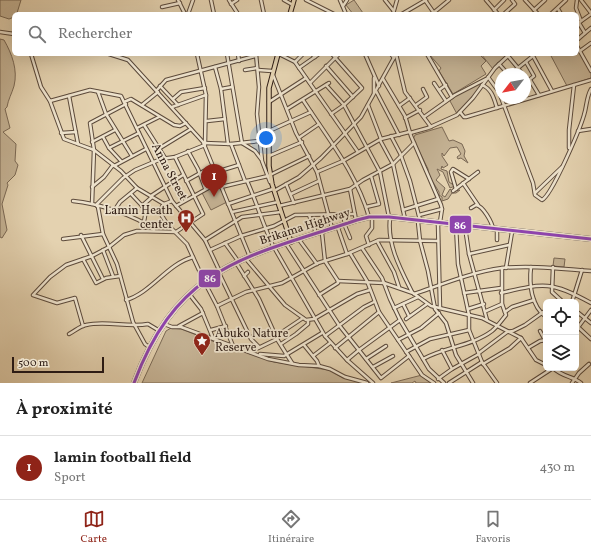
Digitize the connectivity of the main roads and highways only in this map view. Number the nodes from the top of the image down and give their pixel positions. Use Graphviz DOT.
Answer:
graph roads {
  1 [pos="294,0"];
  2 [pos="291,12"];
  3 [pos="277,56"];
  4 [pos="370,218"];
  5 [pos="389,218"];
  6 [pos="422,221"];
  7 [pos="439,223"];
  8 [pos="345,225"];
  9 [pos="494,230"];
  10 [pos="591,240"];
  11 [pos="290,243"];
  12 [pos="204,282"];
  13 [pos="164,324"];
  14 [pos="135,383"];
  1 -- 2 [label="main road"];
  3 -- 11 [label="main road"];
  4 -- 5 [label="highway, Brikama Highway"];
  4 -- 8 [label="highway, Brikama Highway"];
  4 -- 8 [label="highway, Brikama Highway"];
  5 -- 6 [label="highway, Brikama Highway"];
  5 -- 6 [label="highway, Brikama Highway"];
  6 -- 7 [label="highway, Brikama Highway"];
  7 -- 9 [label="highway, Brikama Highway"];
  7 -- 9 [label="highway, Brikama Highway"];
  8 -- 11 [label="highway, Brikama Highway"];
  8 -- 11 [label="highway, Brikama Highway"];
  9 -- 10 [label="highway, Brikama Highway"];
  9 -- 10 [label="highway, Brikama Highway"];
  11 -- 12 [label="highway, Brikama Highway"];
  12 -- 13 [label="highway, Brikama Highway"];
  12 -- 13 [label="highway, Brikama Highway"];
  13 -- 14 [label="highway, Brikama Highway"];
  13 -- 14 [label="highway, Brikama Highway"];
}
